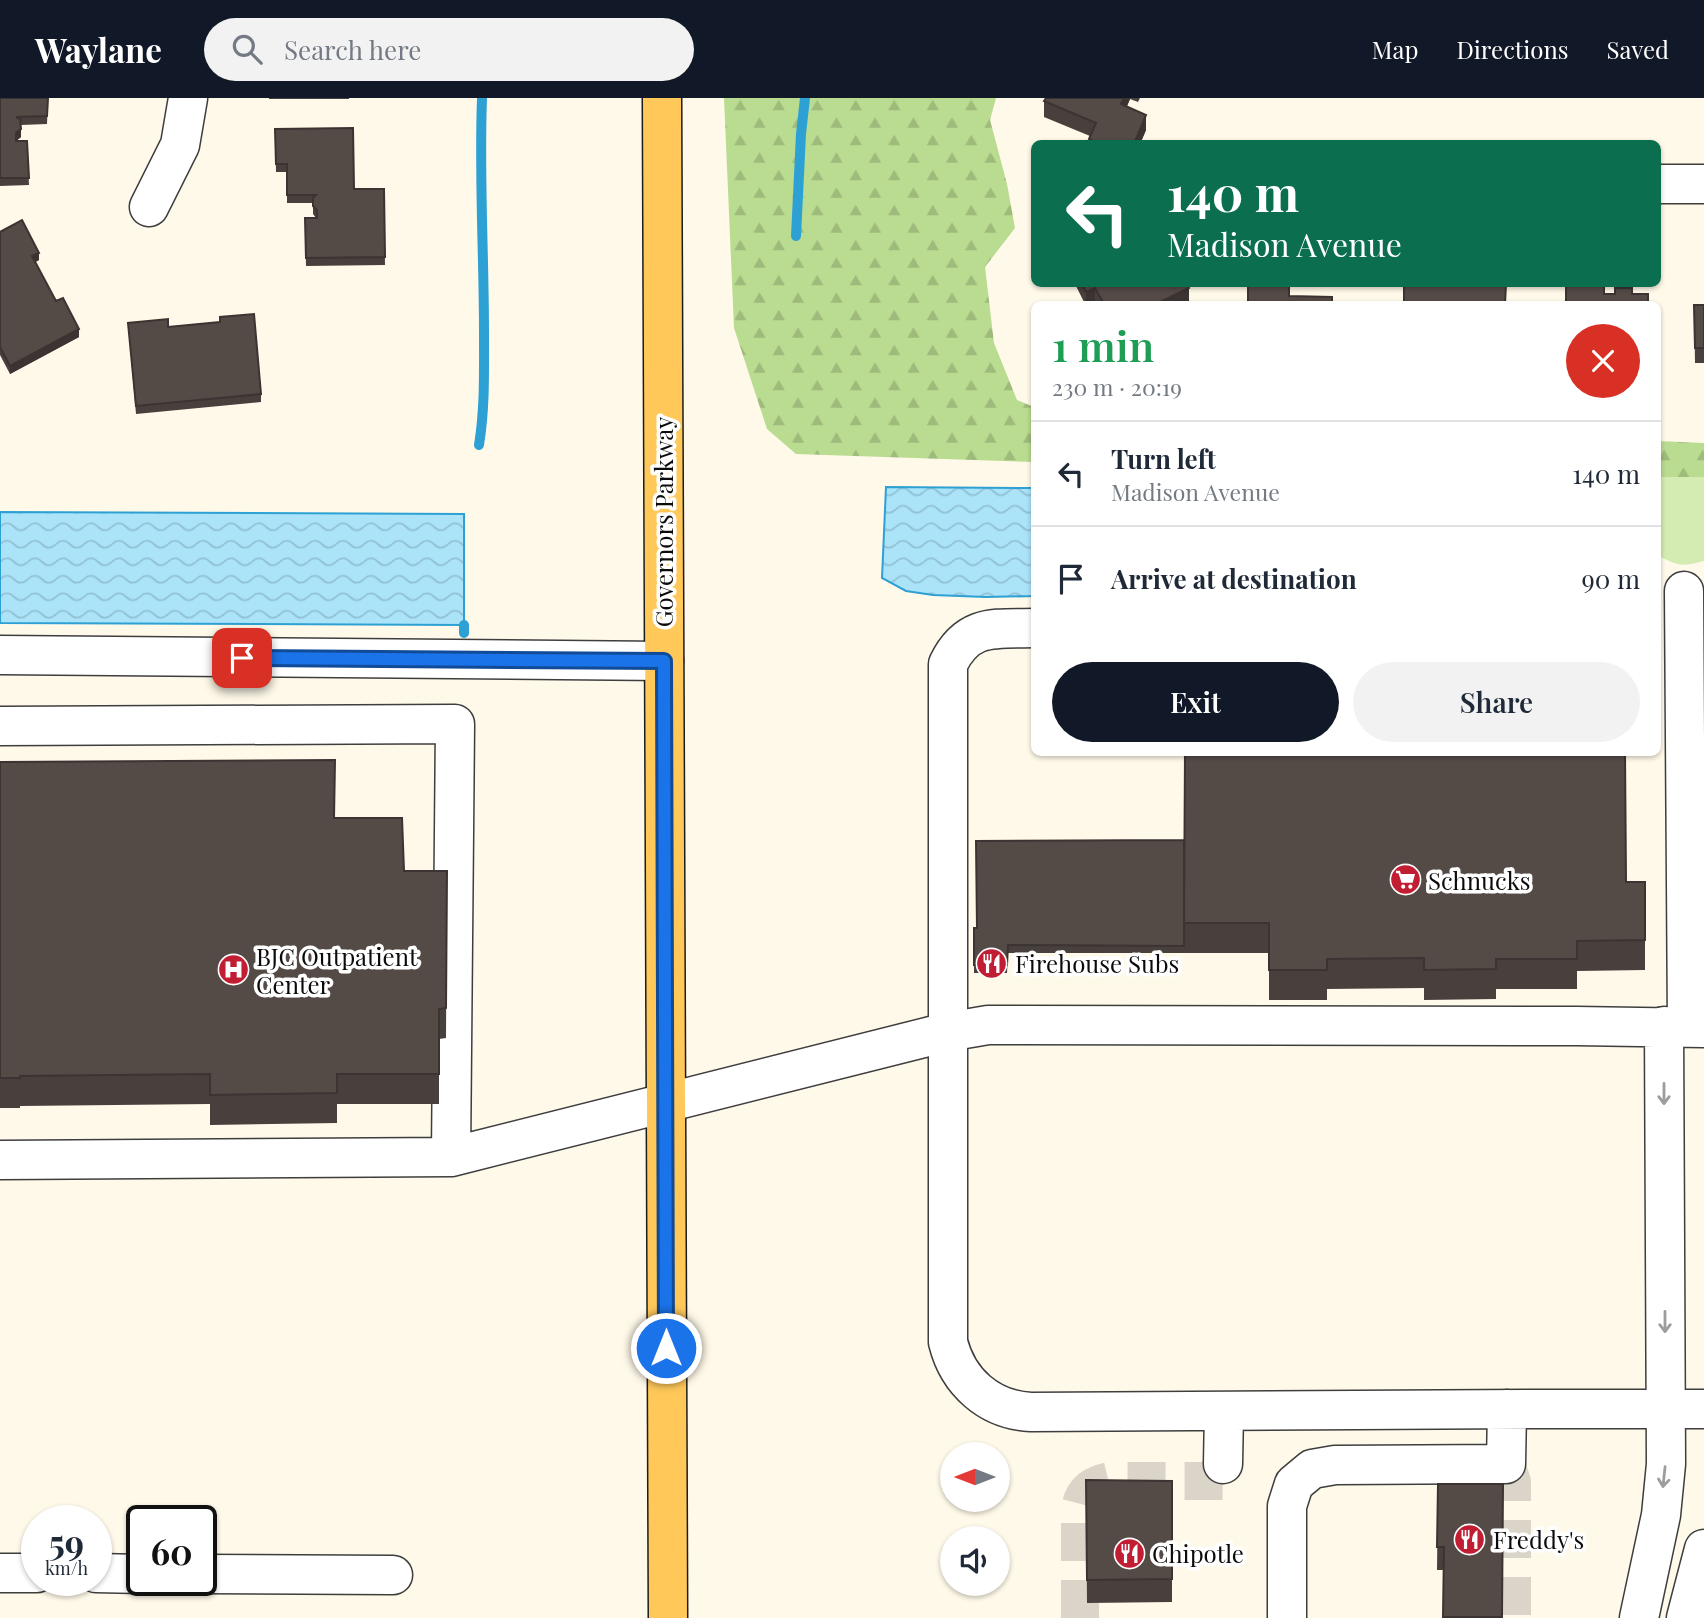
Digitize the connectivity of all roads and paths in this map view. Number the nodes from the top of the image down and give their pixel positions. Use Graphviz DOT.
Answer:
graph roads {
  1 [pos="188,98"];
  2 [pos="662,98"];
  3 [pos="1661,184"];
  4 [pos="1704,184"];
  5 [pos="149,207"];
  6 [pos="1682,591"];
  7 [pos="1031,628"];
  8 [pos="0,655"];
  9 [pos="664,661"];
  10 [pos="0,726"];
  11 [pos="1685,1027"];
  12 [pos="947,1032"];
  13 [pos="665,1102"];
  14 [pos="451,1157"];
  15 [pos="0,1160"];
  16 [pos="1507,1409"];
  17 [pos="1666,1409"];
  18 [pos="1704,1409"];
  19 [pos="1370,1410"];
  20 [pos="1224,1411"];
  21 [pos="1223,1464"];
  22 [pos="1370,1465"];
  23 [pos="1704,1549"];
  24 [pos="0,1573"];
  25 [pos="21,1573"];
  26 [pos="217,1574"];
  27 [pos="393,1575"];
  28 [pos="668,1618"];
  29 [pos="1287,1618"];
  30 [pos="1639,1618"];
  31 [pos="1686,1618"];
  1 -- 5 [label="street"];
  2 -- 9 [label="main road, Governors Parkway"];
  3 -- 4 [label="street"];
  6 -- 11 [label="street"];
  7 -- 12 [label="street"];
  8 -- 9 [label="street"];
  9 -- 13 [label="main road, Governors Parkway"];
  10 -- 14 [label="street"];
  11 -- 12 [label="street"];
  11 -- 17 [label="street, one-way"];
  12 -- 13 [label="street"];
  12 -- 20 [label="street"];
  13 -- 14 [label="street"];
  13 -- 28 [label="main road, Governors Parkway"];
  14 -- 15 [label="street"];
  16 -- 17 [label="street"];
  16 -- 19 [label="street"];
  16 -- 22 [label="street"];
  17 -- 18 [label="street"];
  17 -- 30 [label="street, one-way"];
  19 -- 20 [label="street"];
  19 -- 22 [label="street"];
  20 -- 21 [label="street"];
  22 -- 29 [label="street"];
  23 -- 31 [label="street"];
  24 -- 25 [label="street"];
  26 -- 27 [label="street"];
}
